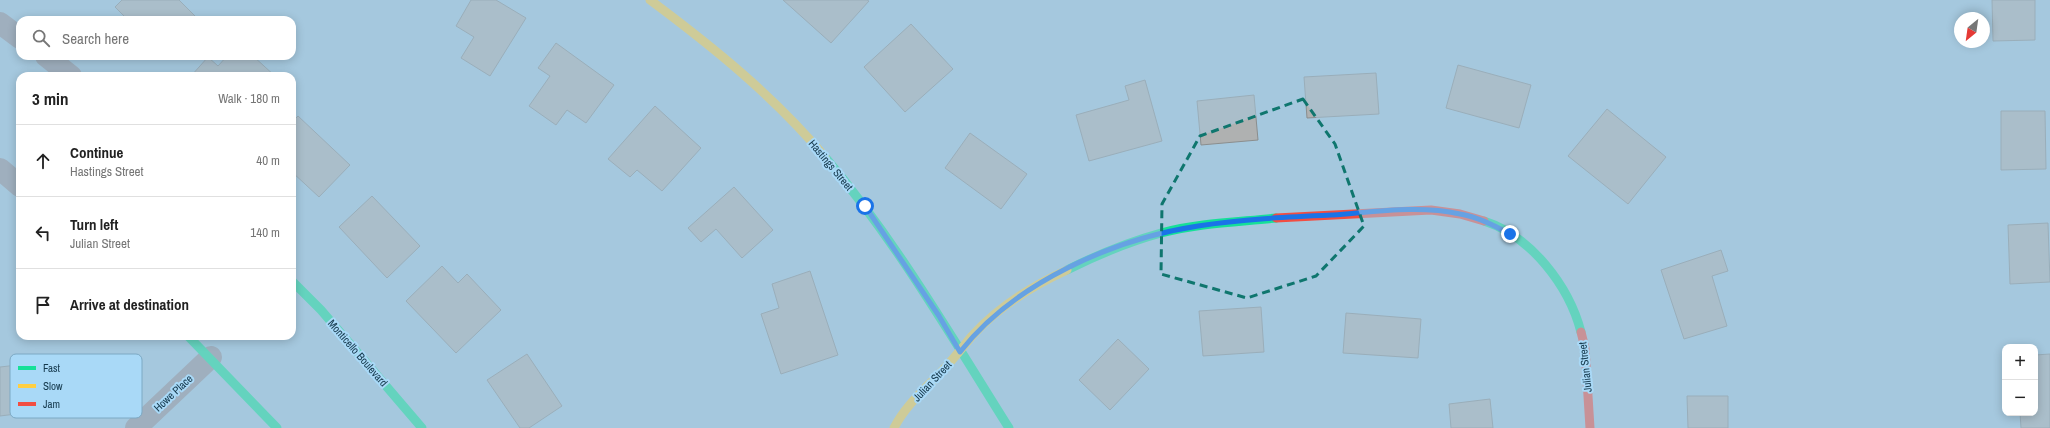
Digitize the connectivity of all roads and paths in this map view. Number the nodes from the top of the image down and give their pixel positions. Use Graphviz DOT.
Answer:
graph roads {
  1 [pos="650,0"];
  2 [pos="0,23"];
  3 [pos="16,35"];
  4 [pos="51,60"];
  5 [pos="66,72"];
  6 [pos="0,169"];
  7 [pos="16,183"];
  8 [pos="296,285"];
  9 [pos="192,340"];
  10 [pos="960,352"];
  11 [pos="211,357"];
  12 [pos="136,428"];
  13 [pos="277,428"];
  14 [pos="422,428"];
  15 [pos="894,428"];
  16 [pos="1009,428"];
  17 [pos="1590,428"];
  1 -- 10 [label="street, Hastings Street"];
  2 -- 3 [label="street"];
  4 -- 5 [label="street"];
  6 -- 7 [label="street"];
  8 -- 14 [label="street, Monticello Boulevard"];
  9 -- 11 [label="street"];
  10 -- 15 [label="street, Julian Street"];
  10 -- 16 [label="street, Hastings Street"];
  10 -- 17 [label="street, Julian Street"];
  11 -- 12 [label="street, Howe Place"];
  11 -- 13 [label="street"];
}
